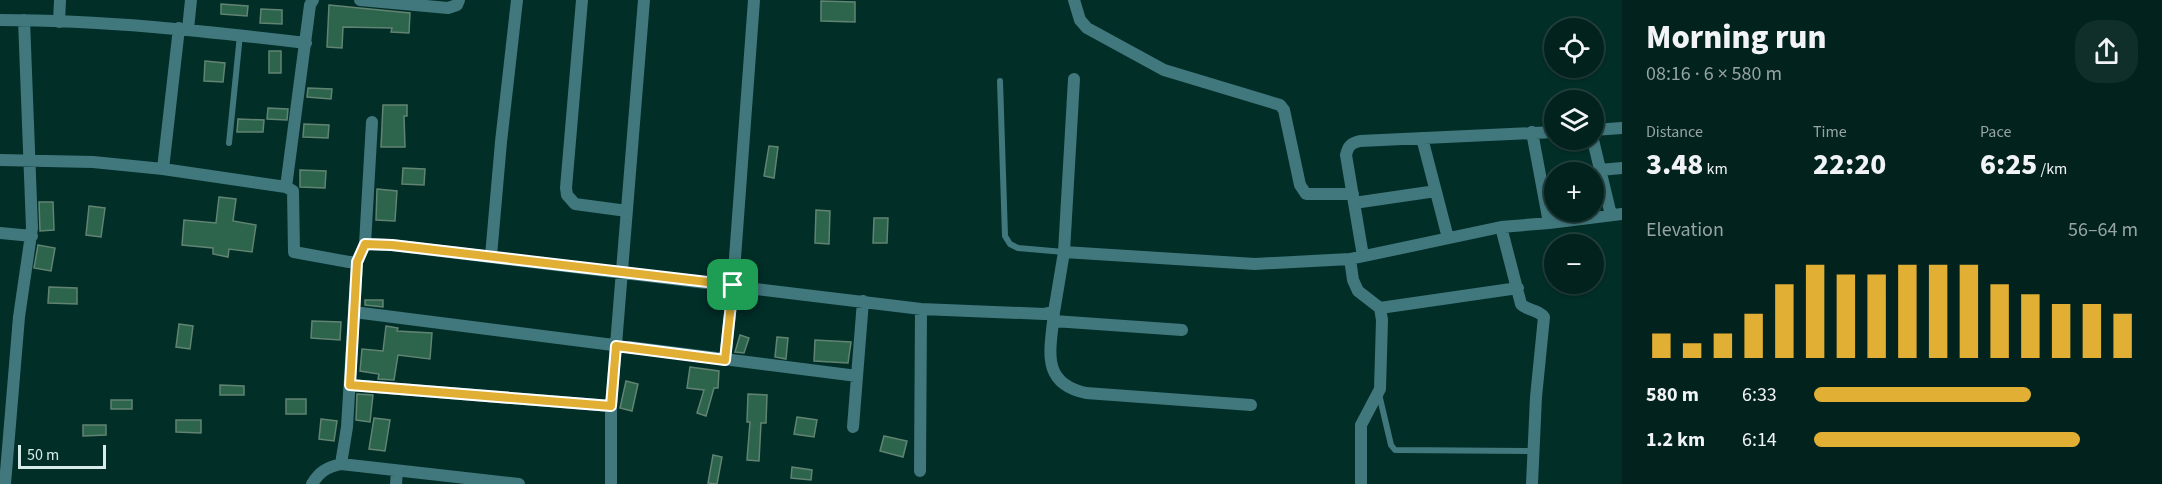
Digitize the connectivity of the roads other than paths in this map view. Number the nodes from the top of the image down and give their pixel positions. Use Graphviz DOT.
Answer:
graph roads {
  1 [pos="60,0"];
  2 [pos="190,0"];
  3 [pos="313,0"];
  4 [pos="360,0"];
  5 [pos="459,0"];
  6 [pos="517,0"];
  7 [pos="582,0"];
  8 [pos="644,0"];
  9 [pos="754,0"];
  10 [pos="1074,0"];
  11 [pos="0,20"];
  12 [pos="24,20"];
  13 [pos="59,22"];
  14 [pos="184,28"];
  15 [pos="240,35"];
  16 [pos="306,43"];
  17 [pos="1074,79"];
  18 [pos="1000,81"];
  19 [pos="372,122"];
  20 [pos="1622,128"];
  21 [pos="1604,129"];
  22 [pos="1532,132"];
  23 [pos="1544,132"];
  24 [pos="1422,138"];
  25 [pos="230,143"];
  26 [pos="0,160"];
  27 [pos="28,160"];
  28 [pos="1622,168"];
  29 [pos="163,169"];
  30 [pos="1604,170"];
  31 [pos="1604,180"];
  32 [pos="286,187"];
  33 [pos="1436,191"];
  34 [pos="1353,198"];
  35 [pos="627,211"];
  36 [pos="1617,214"];
  37 [pos="1550,224"];
  38 [pos="1501,226"];
  39 [pos="0,233"];
  40 [pos="32,236"];
  41 [pos="1448,238"];
  42 [pos="365,244"];
  43 [pos="1064,252"];
  44 [pos="491,256"];
  45 [pos="1363,256"];
  46 [pos="1350,259"];
  47 [pos="357,262"];
  48 [pos="623,272"];
  49 [pos="733,285"];
  50 [pos="1518,288"];
  51 [pos="863,301"];
  52 [pos="1380,308"];
  53 [pos="921,309"];
  54 [pos="354,312"];
  55 [pos="1054,316"];
  56 [pos="1182,330"];
  57 [pos="616,346"];
  58 [pos="725,360"];
  59 [pos="857,376"];
  60 [pos="350,385"];
  61 [pos="1378,393"];
  62 [pos="1251,405"];
  63 [pos="611,406"];
  64 [pos="853,427"];
  65 [pos="1533,451"];
  66 [pos="341,464"];
  67 [pos="920,471"];
  68 [pos="396,478"];
  69 [pos="5,482"];
  70 [pos="312,484"];
  71 [pos="519,484"];
  72 [pos="611,484"];
  73 [pos="1361,484"];
  74 [pos="1532,484"];
  1 -- 13 [label="street"];
  2 -- 14 [label="street"];
  3 -- 16 [label="street"];
  4 -- 5 [label="street"];
  6 -- 44 [label="street"];
  7 -- 35 [label="street"];
  8 -- 35 [label="street"];
  9 -- 49 [label="street"];
  10 -- 34 [label="street"];
  11 -- 12 [label="street"];
  12 -- 13 [label="street"];
  12 -- 27 [label="street"];
  13 -- 14 [label="street"];
  14 -- 15 [label="street"];
  14 -- 29 [label="street"];
  15 -- 16 [label="street"];
  15 -- 25 [label="lane"];
  16 -- 32 [label="street"];
  17 -- 43 [label="street"];
  18 -- 43 [label="lane"];
  19 -- 42 [label="street"];
  20 -- 21 [label="street"];
  22 -- 23 [label="street"];
  22 -- 24 [label="street"];
  22 -- 37 [label="street"];
  24 -- 33 [label="street"];
  24 -- 34 [label="street"];
  26 -- 27 [label="street"];
  27 -- 29 [label="street"];
  27 -- 40 [label="street"];
  28 -- 30 [label="street"];
  29 -- 32 [label="street"];
  31 -- 36 [label="street"];
  32 -- 47 [label="street"];
  33 -- 34 [label="street"];
  33 -- 41 [label="street"];
  34 -- 45 [label="street"];
  35 -- 48 [label="street"];
  36 -- 37 [label="street"];
  37 -- 38 [label="street"];
  38 -- 41 [label="street"];
  38 -- 50 [label="street"];
  39 -- 40 [label="street"];
  40 -- 69 [label="street"];
  41 -- 45 [label="street"];
  42 -- 44 [label="street"];
  42 -- 47 [label="street"];
  43 -- 46 [label="street"];
  43 -- 55 [label="street"];
  44 -- 48 [label="street"];
  45 -- 46 [label="street"];
  46 -- 52 [label="street"];
  47 -- 54 [label="street"];
  48 -- 49 [label="street"];
  48 -- 57 [label="street"];
  49 -- 51 [label="street"];
  49 -- 58 [label="street"];
  50 -- 52 [label="street"];
  50 -- 65 [label="street"];
  51 -- 53 [label="street"];
  51 -- 59 [label="street"];
  52 -- 61 [label="street"];
  53 -- 55 [label="street"];
  53 -- 67 [label="street"];
  54 -- 57 [label="street"];
  54 -- 60 [label="street"];
  55 -- 56 [label="street"];
  55 -- 62 [label="street"];
  57 -- 58 [label="street"];
  57 -- 63 [label="street"];
  58 -- 59 [label="street"];
  59 -- 64 [label="street"];
  60 -- 63 [label="street"];
  60 -- 66 [label="street"];
  61 -- 65 [label="lane"];
  61 -- 73 [label="street"];
  63 -- 72 [label="street"];
  65 -- 74 [label="street"];
  66 -- 68 [label="street"];
  66 -- 70 [label="street"];
  68 -- 71 [label="street"];
}
